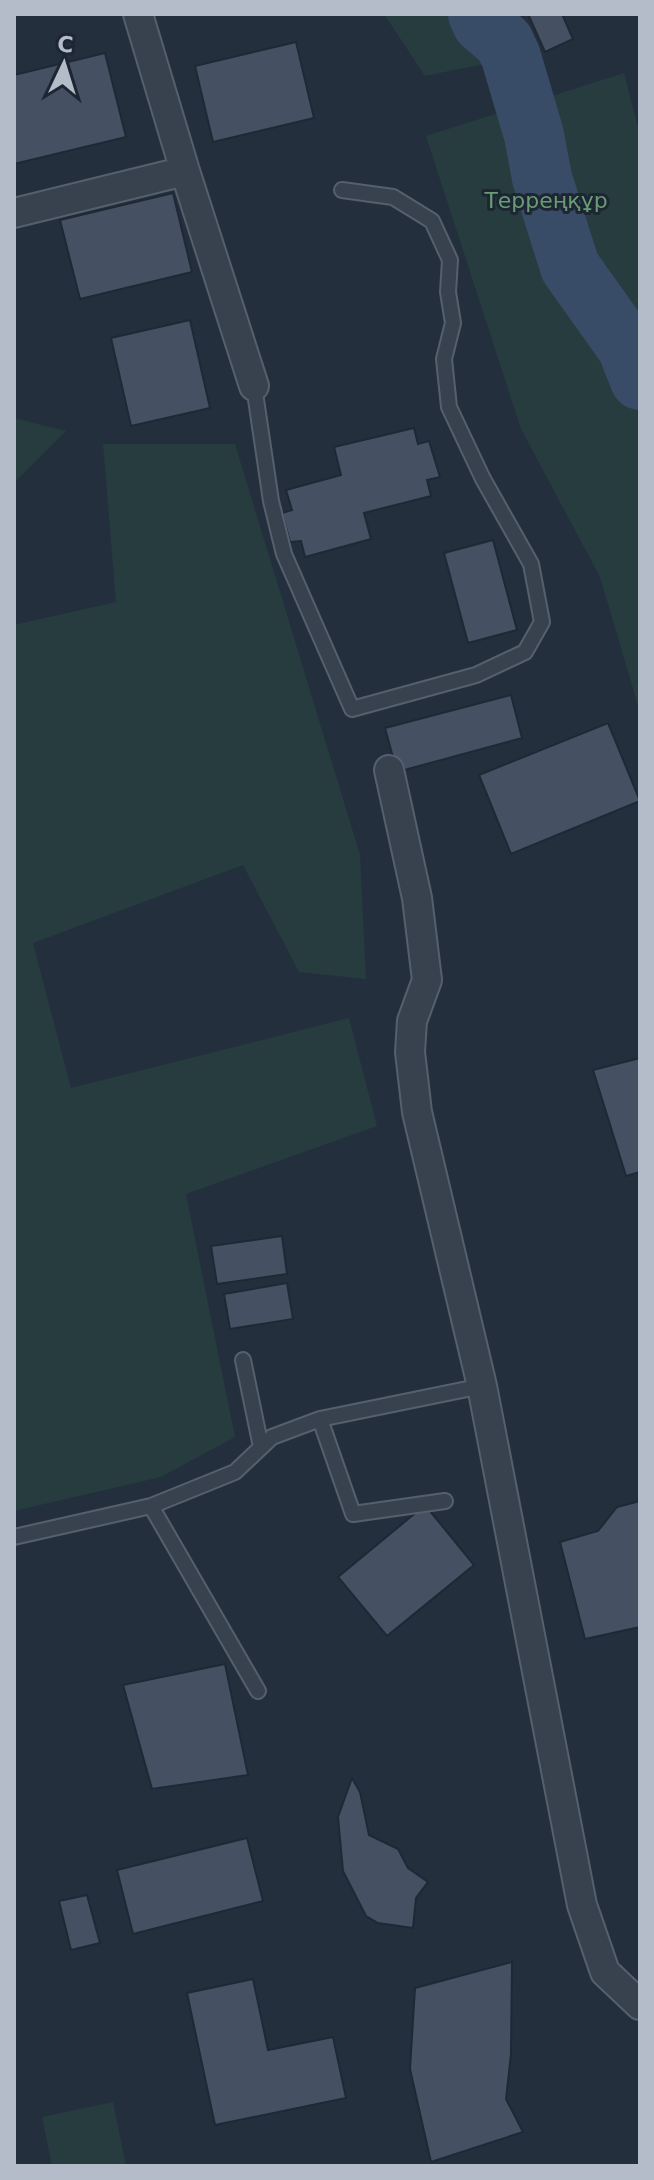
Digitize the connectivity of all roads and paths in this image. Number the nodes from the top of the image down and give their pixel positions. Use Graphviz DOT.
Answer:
graph roads {
  1 [pos="138,14"];
  2 [pos="185,171"];
  3 [pos="342,190"];
  4 [pos="14,213"];
  5 [pos="254,386"];
  6 [pos="389,770"];
  7 [pos="243,1360"];
  8 [pos="482,1386"];
  9 [pos="320,1419"];
  10 [pos="261,1447"];
  11 [pos="445,1501"];
  12 [pos="151,1506"];
  13 [pos="14,1537"];
  14 [pos="258,1691"];
  15 [pos="640,2005"];
  1 -- 2 [label="street"];
  2 -- 4 [label="street"];
  2 -- 5 [label="street"];
  3 -- 5 [label="lane"];
  6 -- 8 [label="street"];
  7 -- 10 [label="lane"];
  8 -- 9 [label="lane"];
  8 -- 15 [label="street"];
  9 -- 10 [label="lane"];
  9 -- 11 [label="lane"];
  10 -- 12 [label="lane"];
  12 -- 13 [label="lane"];
  12 -- 14 [label="lane"];
}
